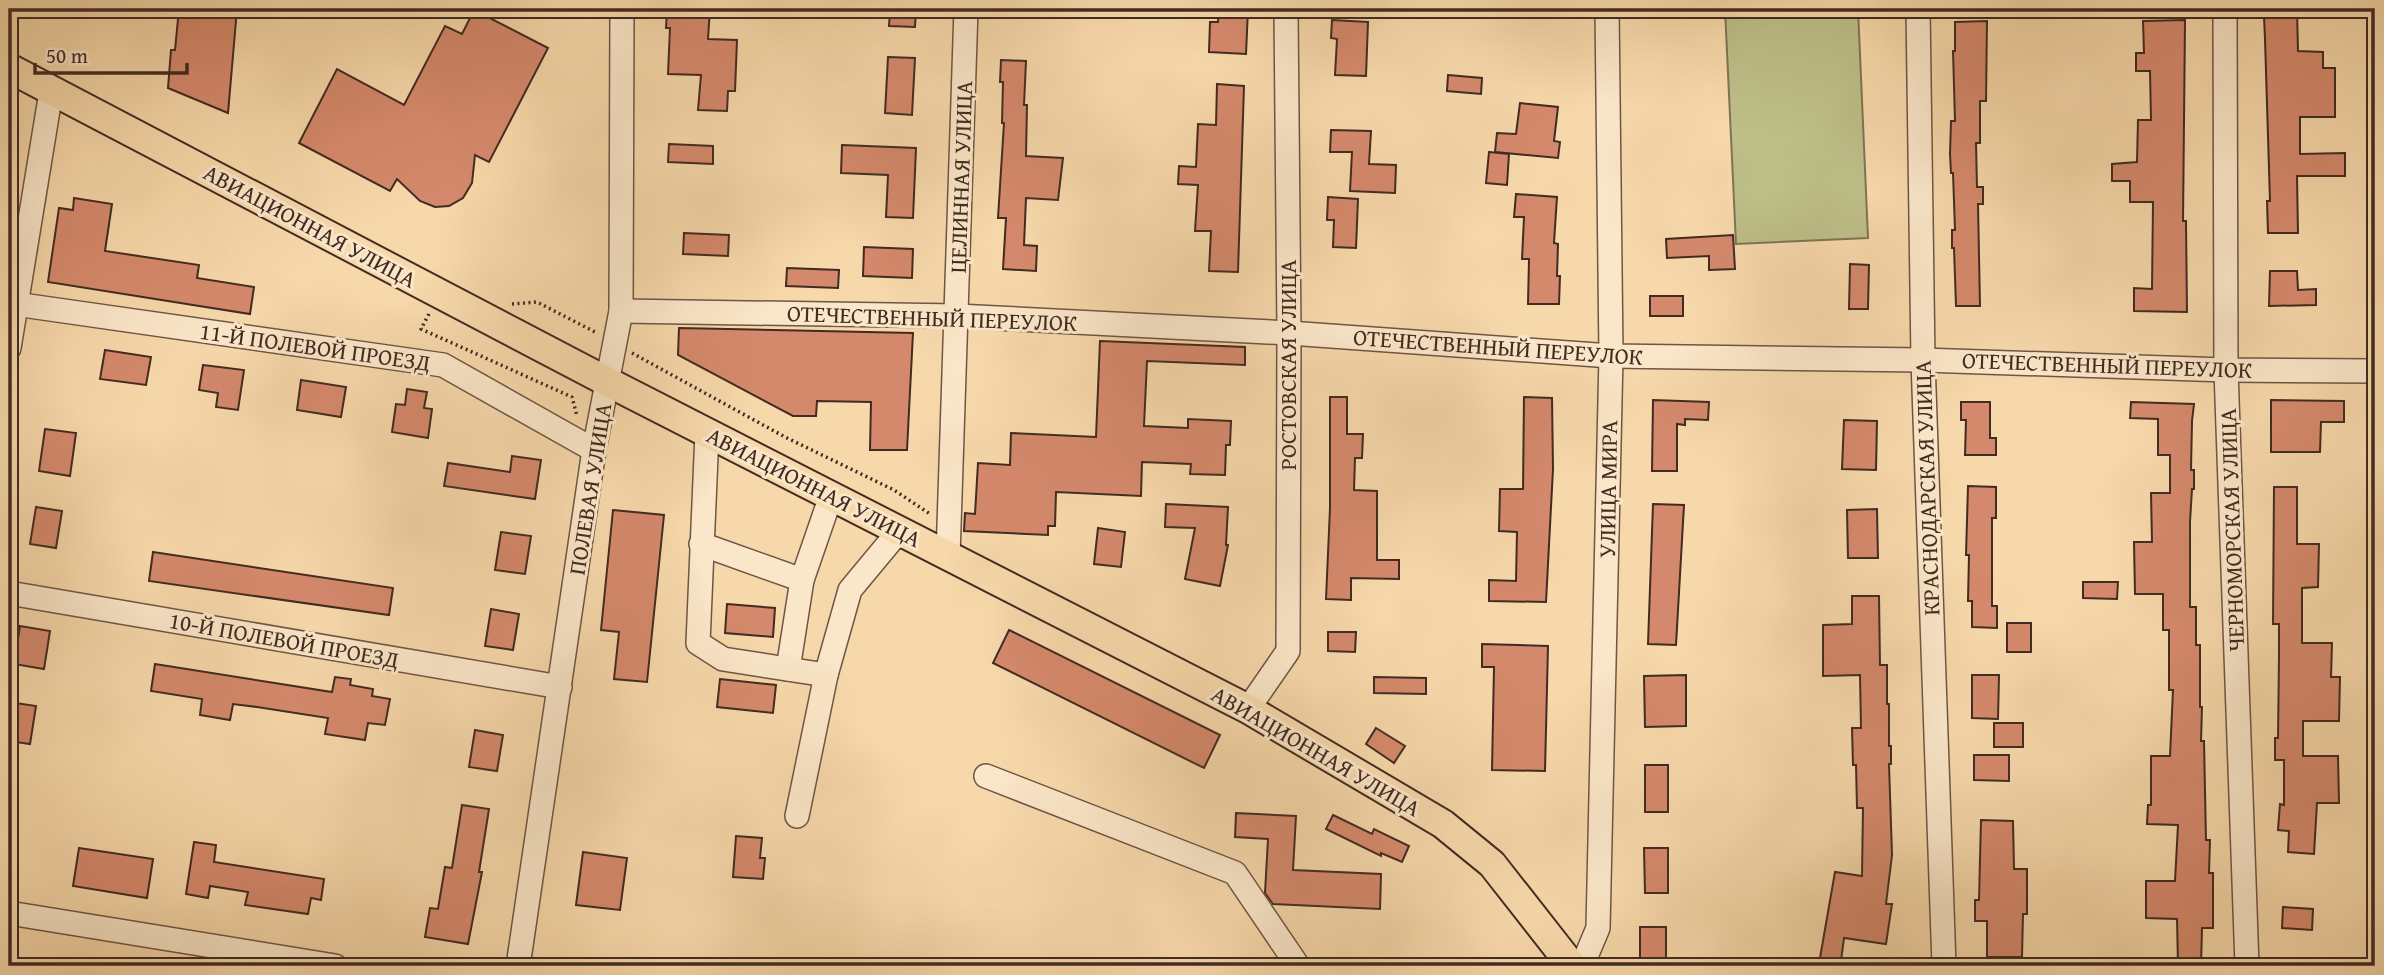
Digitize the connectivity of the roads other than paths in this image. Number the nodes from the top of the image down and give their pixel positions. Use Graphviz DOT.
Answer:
graph roads {
  1 [pos="622,9"];
  2 [pos="966,9"];
  3 [pos="1286,9"];
  4 [pos="1607,9"];
  5 [pos="1918,9"];
  6 [pos="2225,9"];
  7 [pos="9,68"];
  8 [pos="51,92"];
  9 [pos="15,304"];
  10 [pos="621,311"];
  11 [pos="957,316"];
  12 [pos="1289,334"];
  13 [pos="9,348"];
  14 [pos="1611,356"];
  15 [pos="1923,359"];
  16 [pos="2226,370"];
  17 [pos="2375,371"];
  18 [pos="608,382"];
  19 [pos="707,433"];
  20 [pos="587,446"];
  21 [pos="831,496"];
  22 [pos="899,531"];
  23 [pos="701,544"];
  24 [pos="948,556"];
  25 [pos="802,580"];
  26 [pos="9,593"];
  27 [pos="788,669"];
  28 [pos="826,675"];
  29 [pos="560,687"];
  30 [pos="1248,709"];
  31 [pos="986,776"];
  32 [pos="797,816"];
  33 [pos="9,913"];
  34 [pos="335,966"];
  35 [pos="518,966"];
  36 [pos="1298,966"];
  37 [pos="1572,966"];
  38 [pos="1582,966"];
  39 [pos="1944,966"];
  40 [pos="2247,966"];
  1 -- 10 [label="street, ПОЛЕВАЯ УЛИЦА"];
  2 -- 11 [label="street, ЦЕЛИННАЯ УЛИЦА"];
  3 -- 12 [label="street, РОСТОВСКАЯ УЛИЦА"];
  4 -- 14 [label="street, УЛИЦА МИРА"];
  5 -- 15 [label="street, КРАСНОДАРСКАЯ УЛИЦА"];
  6 -- 16 [label="street, ЧЕРНОМОРСКАЯ УЛИЦА"];
  7 -- 8 [label="main road, АВИАЦИОННАЯ УЛИЦА"];
  8 -- 9 [label="street"];
  8 -- 18 [label="main road, АВИАЦИОННАЯ УЛИЦА"];
  9 -- 13 [label="street"];
  9 -- 20 [label="street, 11-Й ПОЛЕВОЙ ПРОЕЗД"];
  10 -- 11 [label="street, ОТЕЧЕСТВЕННЫЙ ПЕРЕУЛОК"];
  10 -- 18 [label="street, ПОЛЕВАЯ УЛИЦА"];
  11 -- 12 [label="street, ОТЕЧЕСТВЕННЫЙ ПЕРЕУЛОК"];
  11 -- 24 [label="street, ЦЕЛИННАЯ УЛИЦА"];
  12 -- 14 [label="street, ОТЕЧЕСТВЕННЫЙ ПЕРЕУЛОК"];
  12 -- 30 [label="street, РОСТОВСКАЯ УЛИЦА"];
  14 -- 15 [label="street, ОТЕЧЕСТВЕННЫЙ ПЕРЕУЛОК"];
  14 -- 38 [label="street, УЛИЦА МИРА"];
  15 -- 16 [label="street, ОТЕЧЕСТВЕННЫЙ ПЕРЕУЛОК"];
  15 -- 39 [label="street, КРАСНОДАРСКАЯ УЛИЦА"];
  16 -- 17 [label="street, ОТЕЧЕСТВЕННЫЙ ПЕРЕУЛОК"];
  16 -- 40 [label="street, ЧЕРНОМОРСКАЯ УЛИЦА"];
  18 -- 19 [label="main road, АВИАЦИОННАЯ УЛИЦА"];
  18 -- 20 [label="street, ПОЛЕВАЯ УЛИЦА"];
  19 -- 21 [label="main road, АВИАЦИОННАЯ УЛИЦА"];
  19 -- 23 [label="street"];
  20 -- 29 [label="street, ПОЛЕВАЯ УЛИЦА"];
  21 -- 22 [label="main road, АВИАЦИОННАЯ УЛИЦА"];
  21 -- 25 [label="street"];
  22 -- 24 [label="main road, АВИАЦИОННАЯ УЛИЦА"];
  22 -- 28 [label="street"];
  23 -- 25 [label="street"];
  23 -- 27 [label="street"];
  24 -- 30 [label="main road, АВИАЦИОННАЯ УЛИЦА"];
  25 -- 27 [label="street"];
  26 -- 29 [label="street, 10-Й ПОЛЕВОЙ ПРОЕЗД"];
  27 -- 28 [label="street"];
  28 -- 32 [label="street"];
  29 -- 35 [label="street, ПОЛЕВАЯ УЛИЦА"];
  30 -- 37 [label="main road, АВИАЦИОННАЯ УЛИЦА"];
  31 -- 36 [label="street"];
  33 -- 34 [label="street"];
}
